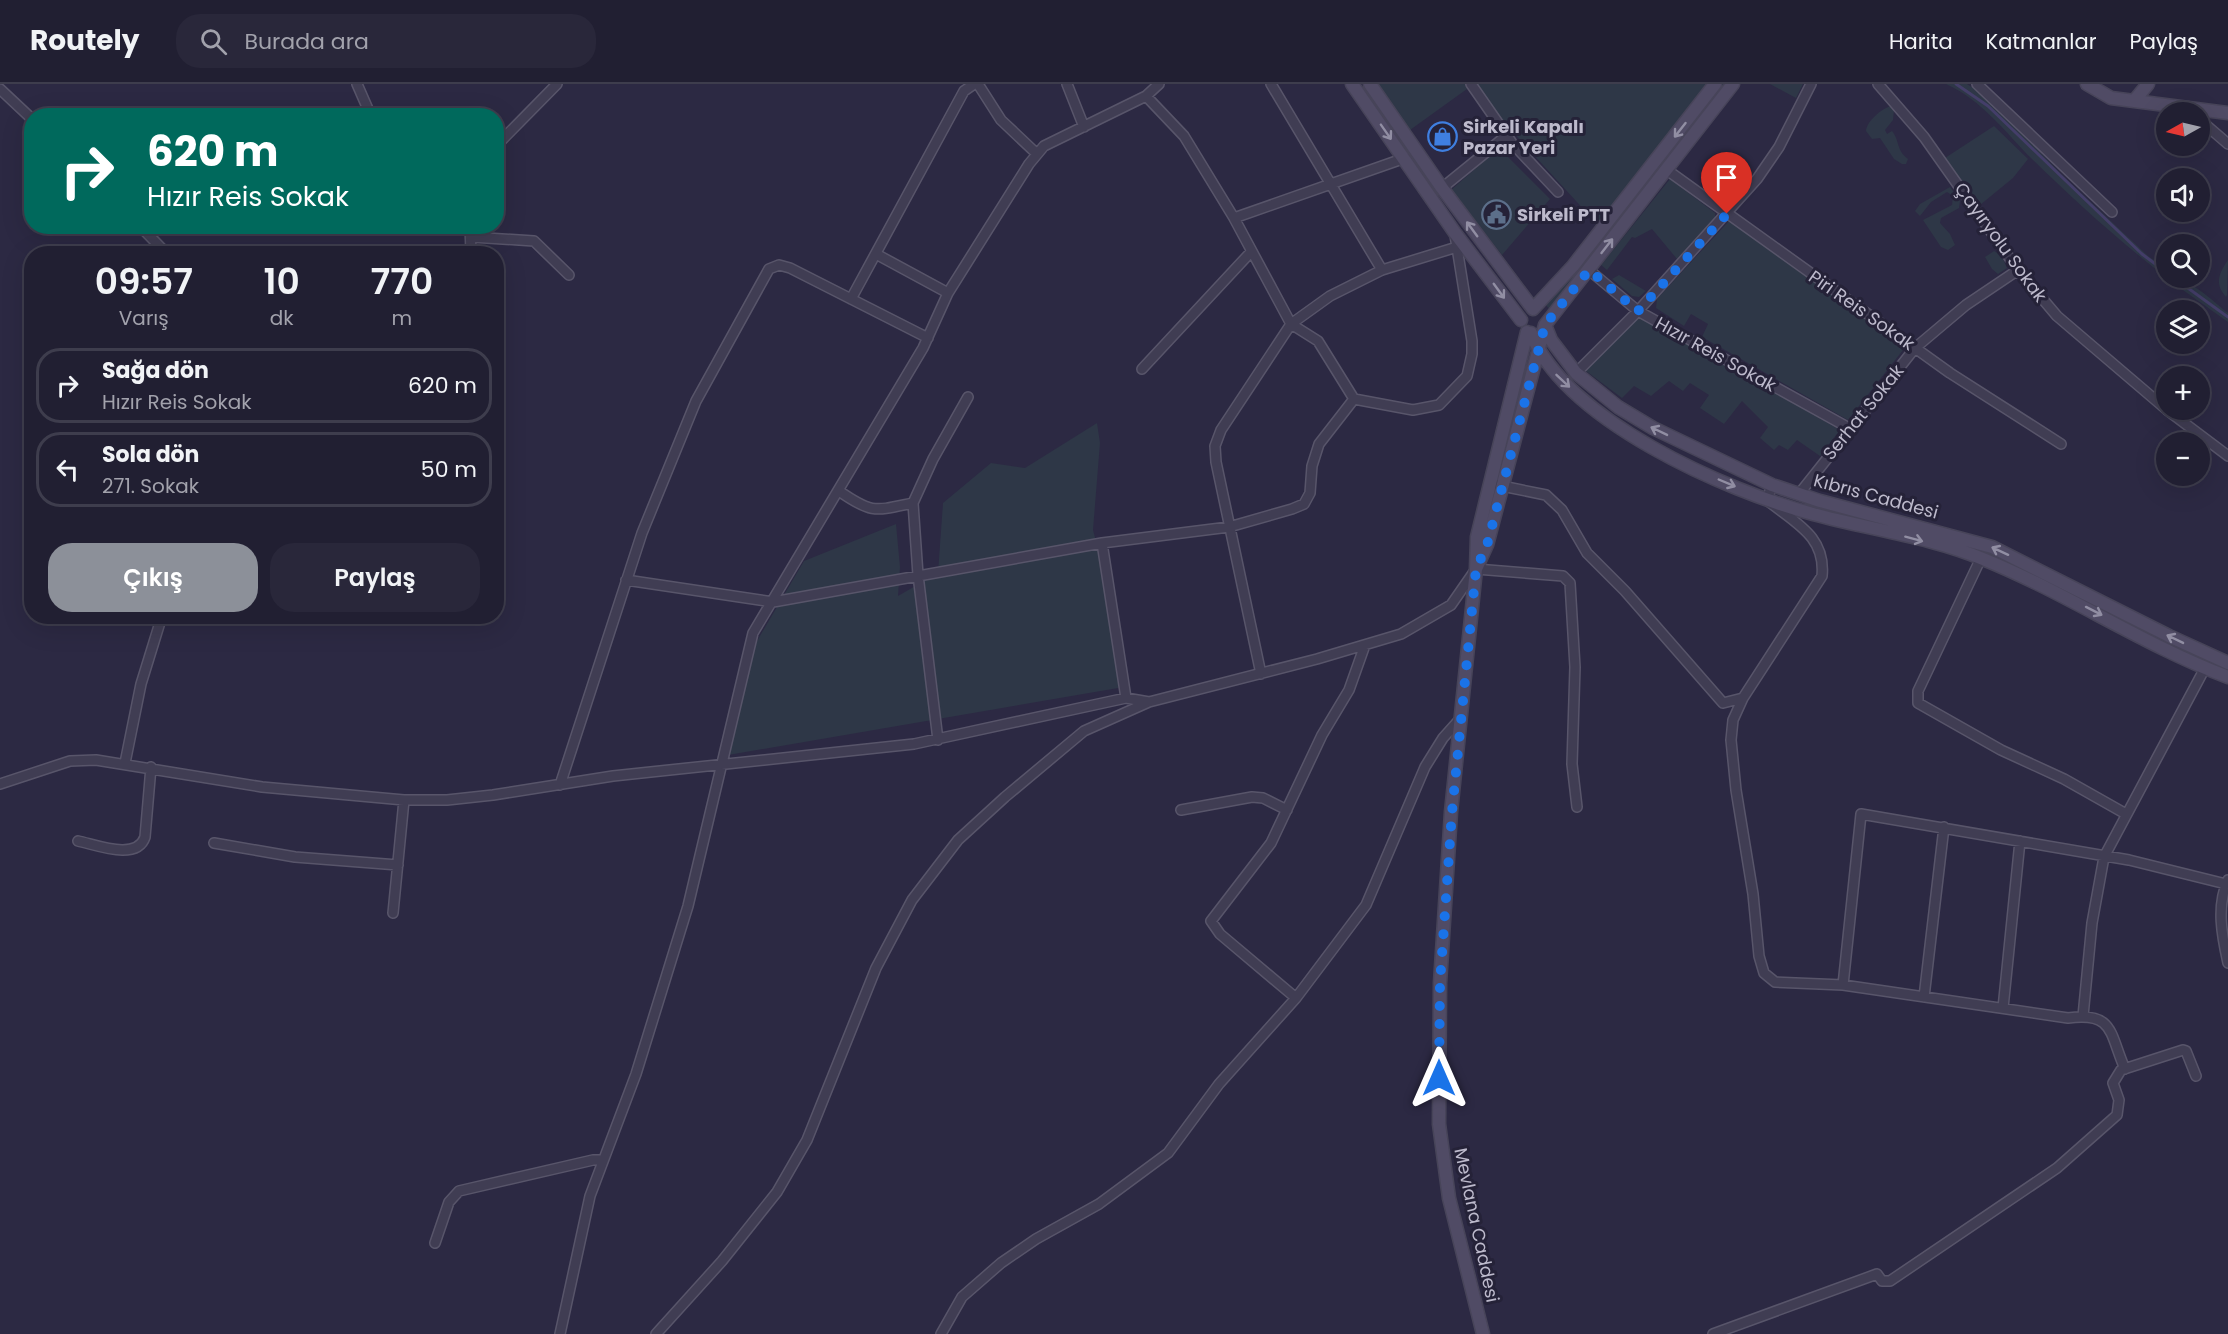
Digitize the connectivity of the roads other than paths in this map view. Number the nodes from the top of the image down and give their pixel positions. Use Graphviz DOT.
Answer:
graph roads {
  1 [pos="358,84"];
  2 [pos="557,84"];
  3 [pos="976,84"];
  4 [pos="1067,84"];
  5 [pos="1159,84"];
  6 [pos="1271,84"];
  7 [pos="1352,84"];
  8 [pos="1370,84"];
  9 [pos="1471,84"];
  10 [pos="1716,84"];
  11 [pos="1733,84"];
  12 [pos="1811,84"];
  13 [pos="1878,84"];
  14 [pos="1977,84"];
  15 [pos="2086,84"];
  16 [pos="2148,84"];
  17 [pos="0,89"];
  18 [pos="1146,96"];
  19 [pos="2134,102"];
  20 [pos="2156,105"];
  21 [pos="368,108"];
  22 [pos="24,112"];
  23 [pos="2210,112"];
  24 [pos="2228,113"];
  25 [pos="1084,127"];
  26 [pos="2210,128"];
  27 [pos="1506,136"];
  28 [pos="504,138"];
  29 [pos="2228,144"];
  30 [pos="1037,154"];
  31 [pos="1405,158"];
  32 [pos="1667,170"];
  33 [pos="1332,186"];
  34 [pos="1442,188"];
  35 [pos="1558,192"];
  36 [pos="2112,212"];
  37 [pos="1727,214"];
  38 [pos="1234,218"];
  39 [pos="1455,233"];
  40 [pos="148,234"];
  41 [pos="471,234"];
  42 [pos="471,237"];
  43 [pos="159,246"];
  44 [pos="471,246"];
  45 [pos="1457,247"];
  46 [pos="1251,252"];
  47 [pos="876,254"];
  48 [pos="1382,270"];
  49 [pos="1589,270"];
  50 [pos="2018,270"];
  51 [pos="569,275"];
  52 [pos="948,293"];
  53 [pos="851,299"];
  54 [pos="1533,309"];
  55 [pos="1638,311"];
  56 [pos="1521,320"];
  57 [pos="1291,324"];
  58 [pos="1545,325"];
  59 [pos="1529,333"];
  60 [pos="928,338"];
  61 [pos="1915,348"];
  62 [pos="1538,350"];
  63 [pos="1142,369"];
  64 [pos="1576,373"];
  65 [pos="968,397"];
  66 [pos="1354,399"];
  67 [pos="2156,400"];
  68 [pos="2181,420"];
  69 [pos="1849,428"];
  70 [pos="2061,444"];
  71 [pos="2228,456"];
  72 [pos="1491,484"];
  73 [pos="1772,485"];
  74 [pos="1504,486"];
  75 [pos="839,491"];
  76 [pos="1799,494"];
  77 [pos="1767,500"];
  78 [pos="914,503"];
  79 [pos="1229,526"];
  80 [pos="1102,543"];
  81 [pos="1982,558"];
  82 [pos="1476,569"];
  83 [pos="918,575"];
  84 [pos="626,580"];
  85 [pos="773,602"];
  86 [pos="159,624"];
  87 [pos="1365,645"];
  88 [pos="2228,663"];
  89 [pos="2205,668"];
  90 [pos="1261,674"];
  91 [pos="2228,677"];
  92 [pos="1126,698"];
  93 [pos="1743,698"];
  94 [pos="1149,702"];
  95 [pos="1460,719"];
  96 [pos="938,740"];
  97 [pos="125,763"];
  98 [pos="723,765"];
  99 [pos="151,768"];
  100 [pos="0,784"];
  101 [pos="560,785"];
  102 [pos="404,800"];
  103 [pos="1576,807"];
  104 [pos="1181,810"];
  105 [pos="1287,810"];
  106 [pos="2126,814"];
  107 [pos="1944,827"];
  108 [pos="78,841"];
  109 [pos="2020,842"];
  110 [pos="214,843"];
  111 [pos="2104,857"];
  112 [pos="398,865"];
  113 [pos="2227,882"];
  114 [pos="393,914"];
  115 [pos="2228,963"];
  116 [pos="1843,985"];
  117 [pos="1924,997"];
  118 [pos="1296,998"];
  119 [pos="2003,1008"];
  120 [pos="2083,1016"];
  121 [pos="2125,1069"];
  122 [pos="2196,1076"];
  123 [pos="603,1160"];
  124 [pos="435,1243"];
  125 [pos="560,1334"];
  126 [pos="656,1334"];
  127 [pos="940,1334"];
  128 [pos="1483,1334"];
  129 [pos="1713,1334"];
  1 -- 21 [label="street"];
  2 -- 28 [label="street"];
  3 -- 30 [label="street"];
  3 -- 47 [label="street"];
  4 -- 25 [label="street"];
  5 -- 18 [label="street"];
  6 -- 33 [label="street"];
  7 -- 31 [label="main road, one-way"];
  8 -- 34 [label="main road"];
  9 -- 27 [label="street"];
  10 -- 54 [label="main road, one-way"];
  11 -- 32 [label="main road, Mevlana Caddesi"];
  12 -- 37 [label="street"];
  13 -- 50 [label="street, Çayıryolu Sokak"];
  14 -- 36 [label="street"];
  15 -- 19 [label="main road"];
  16 -- 19 [label="main road"];
  17 -- 22 [label="street"];
  18 -- 25 [label="street"];
  18 -- 38 [label="street"];
  19 -- 20 [label="main road"];
  23 -- 24 [label="main road"];
  25 -- 30 [label="street"];
  26 -- 29 [label="street"];
  27 -- 34 [label="street"];
  27 -- 35 [label="street"];
  30 -- 52 [label="street"];
  31 -- 33 [label="street"];
  31 -- 39 [label="main road"];
  32 -- 37 [label="street, Piri Reis Sokak"];
  49 -- 32 [label="main road, Mevlana Caddesi, one-way"];
  33 -- 38 [label="street"];
  33 -- 48 [label="street"];
  54 -- 34 [label="main road, one-way"];
  37 -- 55 [label="street"];
  37 -- 61 [label="street, Piri Reis Sokak"];
  38 -- 46 [label="street"];
  39 -- 45 [label="street"];
  39 -- 56 [label="main road, one-way"];
  40 -- 43 [label="street"];
  41 -- 42 [label="street"];
  42 -- 44 [label="street"];
  42 -- 51 [label="street"];
  45 -- 48 [label="street"];
  45 -- 66 [label="street"];
  46 -- 57 [label="street"];
  46 -- 63 [label="street"];
  47 -- 52 [label="street"];
  47 -- 53 [label="street"];
  48 -- 57 [label="street"];
  49 -- 55 [label="street, Hızır Reis Sokak"];
  49 -- 58 [label="main road, Mevlana Caddesi"];
  50 -- 61 [label="street, Serhat Sokak"];
  50 -- 67 [label="street, Çayıryolu Sokak"];
  52 -- 60 [label="street"];
  53 -- 60 [label="street"];
  53 -- 84 [label="street"];
  54 -- 56 [label="main road"];
  54 -- 58 [label="main road"];
  55 -- 64 [label="street"];
  55 -- 69 [label="street, Hızır Reis Sokak"];
  56 -- 59 [label="main road"];
  57 -- 66 [label="street"];
  57 -- 79 [label="street"];
  58 -- 59 [label="main road"];
  58 -- 62 [label="main road, Mevlana Caddesi"];
  58 -- 64 [label="main road, Kıbrıs Caddesi"];
  59 -- 62 [label="main road"];
  59 -- 72 [label="main road"];
  60 -- 75 [label="street"];
  61 -- 69 [label="street, Serhat Sokak"];
  61 -- 70 [label="street, Piri Reis Sokak"];
  62 -- 74 [label="main road, Mevlana Caddesi"];
  62 -- 77 [label="main road, one-way"];
  73 -- 64 [label="main road, Kıbrıs Caddesi, one-way"];
  65 -- 78 [label="street"];
  66 -- 79 [label="street"];
  68 -- 71 [label="street, Çayıryolu Sokak"];
  69 -- 76 [label="street, Serhat Sokak"];
  72 -- 74 [label="street"];
  72 -- 82 [label="main road"];
  73 -- 76 [label="main road, Kıbrıs Caddesi"];
  73 -- 77 [label="street"];
  74 -- 82 [label="main road, Mevlana Caddesi"];
  74 -- 93 [label="street"];
  75 -- 78 [label="street"];
  75 -- 85 [label="street"];
  88 -- 76 [label="main road, Kıbrıs Caddesi, one-way"];
  77 -- 81 [label="main road, one-way"];
  77 -- 93 [label="street"];
  78 -- 83 [label="street"];
  79 -- 80 [label="street"];
  79 -- 90 [label="street"];
  80 -- 83 [label="street"];
  80 -- 92 [label="street"];
  81 -- 89 [label="main road, one-way"];
  81 -- 106 [label="street"];
  82 -- 87 [label="street"];
  82 -- 95 [label="main road, Mevlana Caddesi"];
  82 -- 103 [label="street"];
  83 -- 85 [label="street"];
  83 -- 96 [label="street"];
  84 -- 85 [label="street"];
  84 -- 101 [label="street"];
  85 -- 98 [label="street"];
  86 -- 97 [label="street"];
  87 -- 90 [label="street"];
  87 -- 105 [label="street"];
  89 -- 91 [label="main road"];
  89 -- 106 [label="street"];
  90 -- 94 [label="street"];
  92 -- 94 [label="street"];
  92 -- 96 [label="street"];
  93 -- 116 [label="street"];
  94 -- 126 [label="street"];
  95 -- 118 [label="street"];
  95 -- 128 [label="main road, Mevlana Caddesi"];
  96 -- 98 [label="street"];
  97 -- 99 [label="street"];
  97 -- 100 [label="street"];
  98 -- 101 [label="street"];
  98 -- 123 [label="street"];
  99 -- 102 [label="street"];
  99 -- 108 [label="street"];
  101 -- 102 [label="street"];
  102 -- 112 [label="street"];
  104 -- 105 [label="street"];
  105 -- 118 [label="street"];
  106 -- 111 [label="street"];
  107 -- 109 [label="street"];
  107 -- 116 [label="street"];
  107 -- 117 [label="street"];
  109 -- 111 [label="street"];
  109 -- 119 [label="street"];
  110 -- 112 [label="street"];
  111 -- 113 [label="street"];
  111 -- 120 [label="street"];
  112 -- 114 [label="street"];
  113 -- 115 [label="street"];
  116 -- 117 [label="street"];
  117 -- 119 [label="street"];
  118 -- 127 [label="street"];
  119 -- 120 [label="street"];
  120 -- 121 [label="street"];
  121 -- 122 [label="street"];
  121 -- 129 [label="street"];
  123 -- 124 [label="street"];
  123 -- 125 [label="street"];
}
